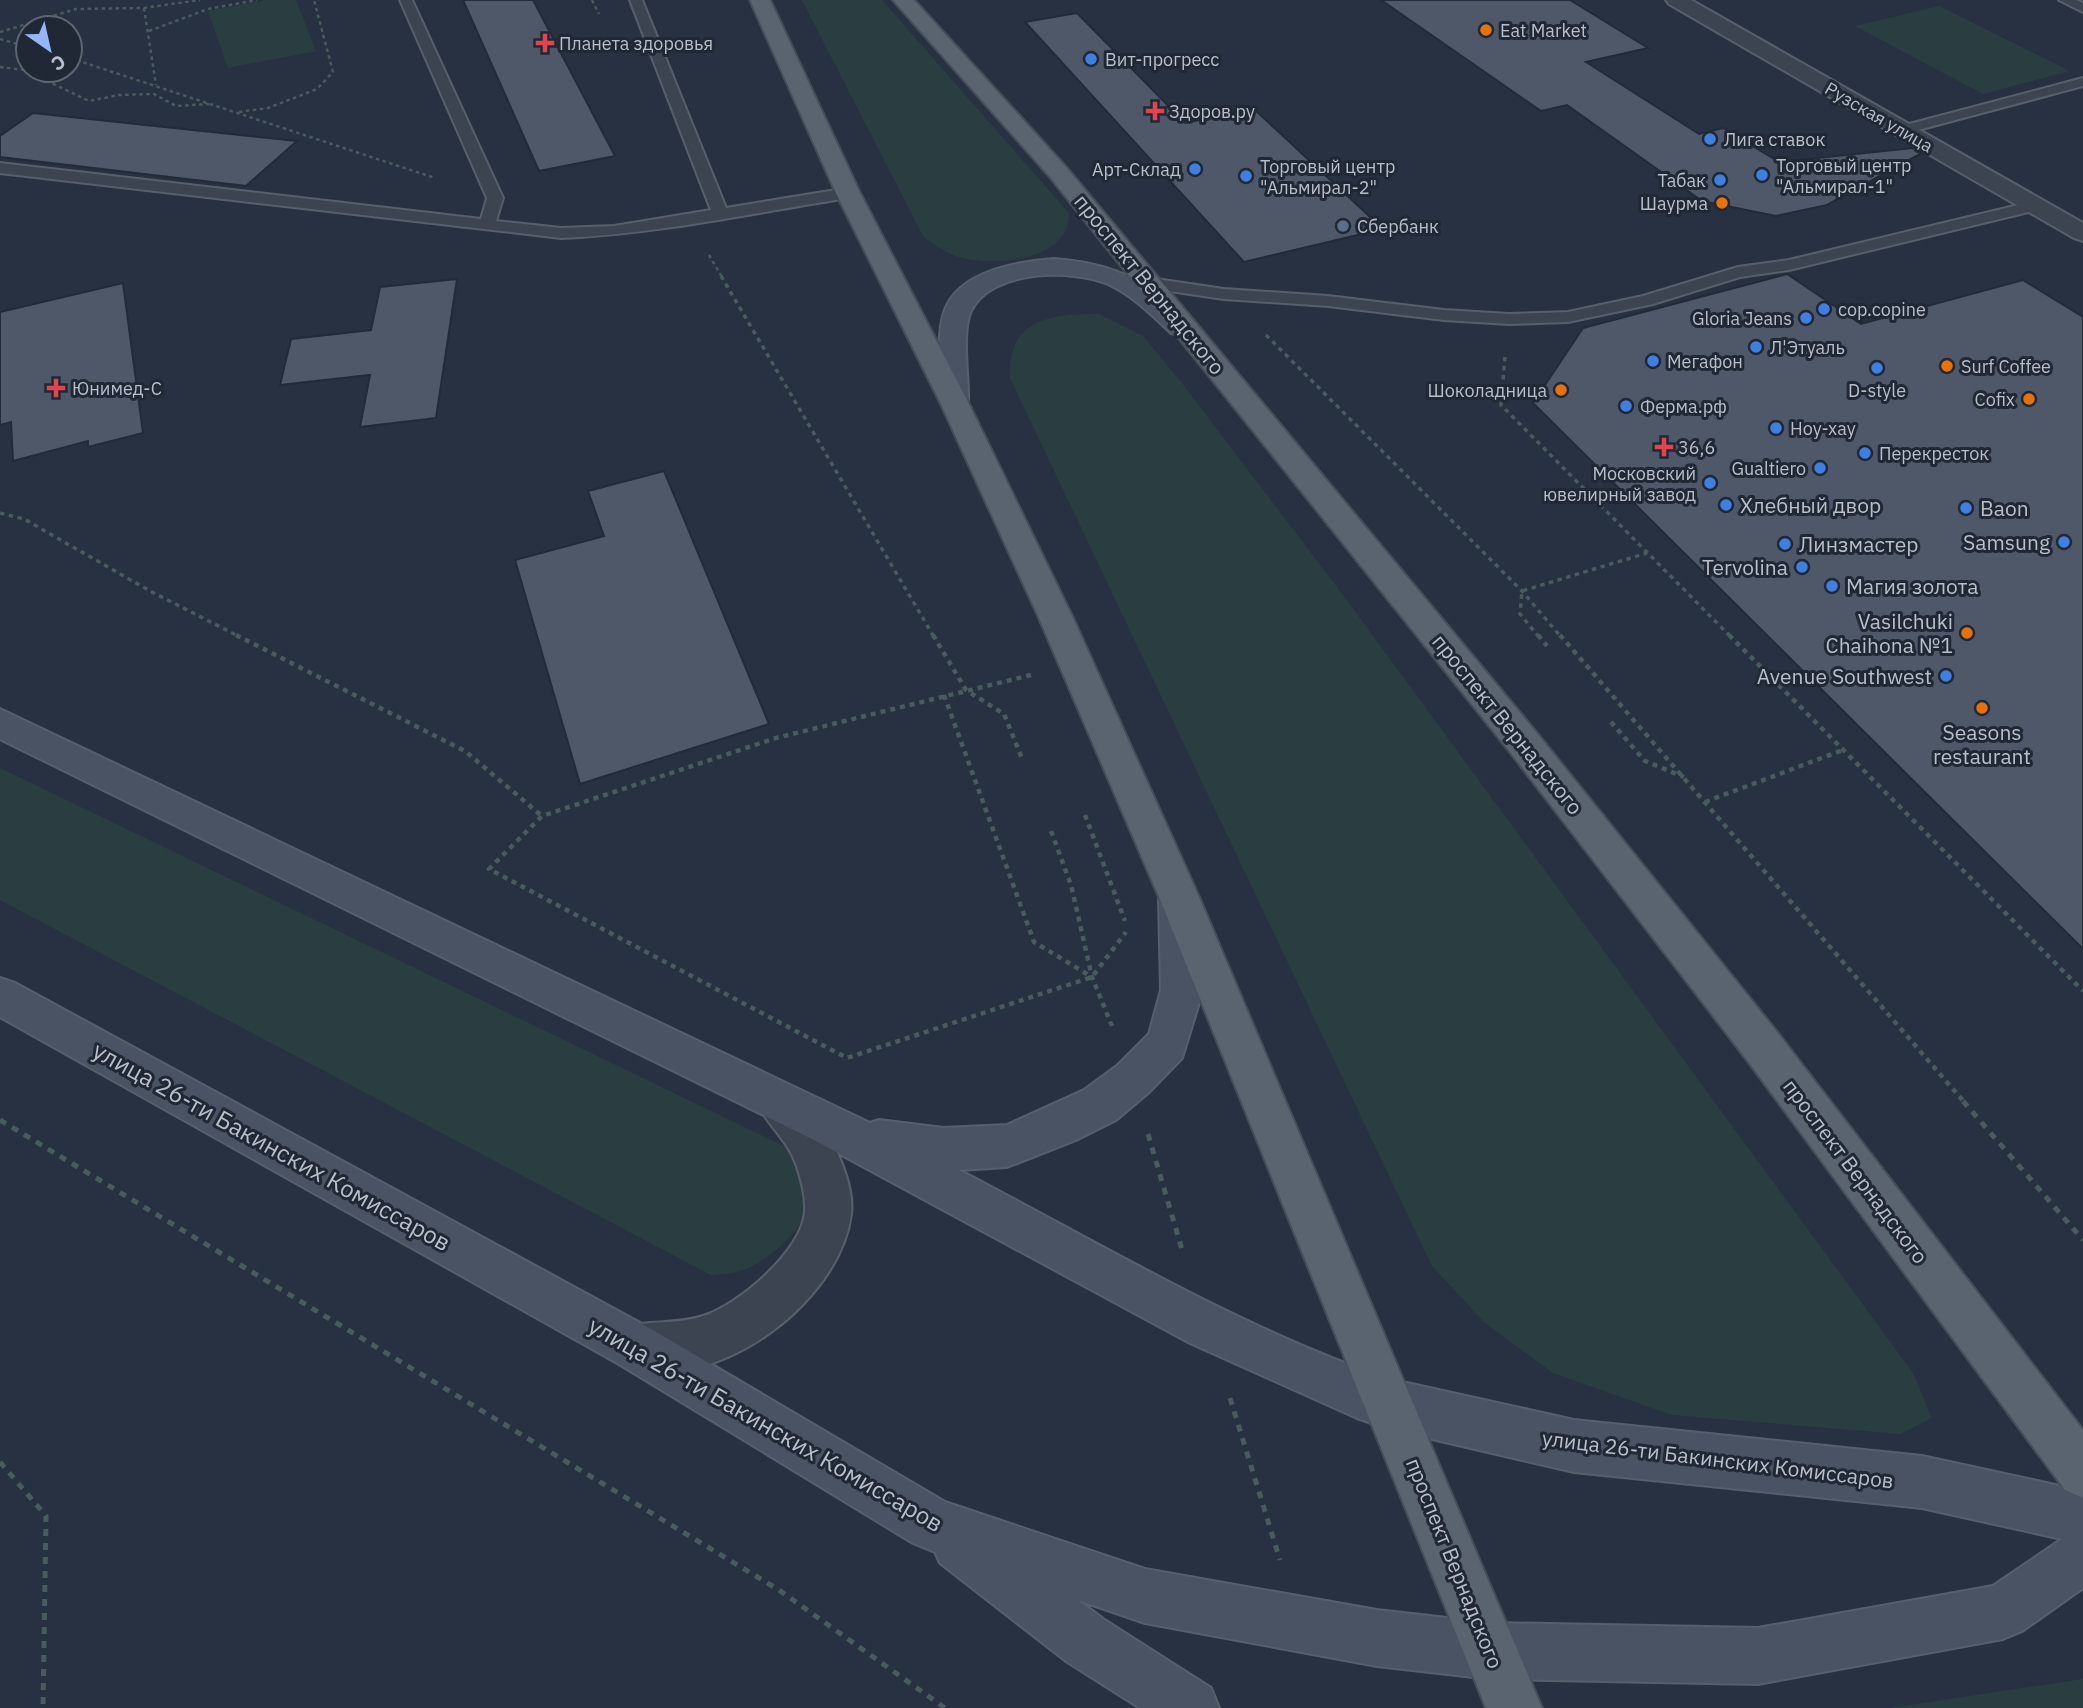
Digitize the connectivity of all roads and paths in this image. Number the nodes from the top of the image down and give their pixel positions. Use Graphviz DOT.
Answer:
graph roads {
  1 [pos="200,0"];
  2 [pos="257,0"];
  3 [pos="314,0"];
  4 [pos="406,0"];
  5 [pos="636,0"];
  6 [pos="761,0"];
  7 [pos="903,0"];
  8 [pos="1676,0"];
  9 [pos="2066,0"];
  10 [pos="144,8"];
  11 [pos="2083,8"];
  12 [pos="149,31"];
  13 [pos="0,32"];
  14 [pos="84,62"];
  15 [pos="0,67"];
  16 [pos="156,85"];
  17 [pos="2079,86"];
  18 [pos="214,104"];
  19 [pos="238,113"];
  20 [pos="1903,130"];
  21 [pos="0,168"];
  22 [pos="848,193"];
  23 [pos="495,198"];
  24 [pos="2035,206"];
  25 [pos="721,215"];
  26 [pos="487,226"];
  27 [pos="2083,233"];
  28 [pos="709,255"];
  29 [pos="1149,283"];
  30 [pos="1224,294"];
  31 [pos="1509,319"];
  32 [pos="1195,340"];
  33 [pos="954,401"];
  34 [pos="0,513"];
  35 [pos="1648,553"];
  36 [pos="1522,591"];
  37 [pos="1547,646"];
  38 [pos="1031,675"];
  39 [pos="966,690"];
  40 [pos="944,695"];
  41 [pos="1611,722"];
  42 [pos="0,723"];
  43 [pos="1843,750"];
  44 [pos="1023,761"];
  45 [pos="1685,778"];
  46 [pos="1705,802"];
  47 [pos="1085,815"];
  48 [pos="542,816"];
  49 [pos="1051,831"];
  50 [pos="1071,885"];
  51 [pos="1179,897"];
  52 [pos="1092,977"];
  53 [pos="2083,991"];
  54 [pos="0,996"];
  55 [pos="778,1101"];
  56 [pos="0,1120"];
  57 [pos="830,1125"];
  58 [pos="2082,1237"];
  59 [pos="636,1347"];
  60 [pos="1389,1404"];
  61 [pos="0,1462"];
  62 [pos="2083,1472"];
  63 [pos="2083,1517"];
  64 [pos="932,1524"];
  65 [pos="2083,1556"];
  66 [pos="1491,1651"];
  67 [pos="43,1708"];
  68 [pos="945,1708"];
  69 [pos="1191,1708"];
  70 [pos="1514,1708"];
  1 -- 10 [label="path"];
  2 -- 12 [label="path"];
  3 -- 19 [label="path"];
  4 -- 23 [label="lane"];
  5 -- 25 [label="lane"];
  6 -- 22 [label="main road, проспект Вернадского"];
  7 -- 29 [label="main road, проспект Вернадского"];
  8 -- 20 [label="street, Рузская улица"];
  9 -- 11 [label="lane"];
  10 -- 12 [label="path"];
  10 -- 13 [label="path"];
  12 -- 16 [label="path"];
  14 -- 16 [label="path"];
  15 -- 18 [label="path"];
  16 -- 18 [label="path"];
  17 -- 20 [label="lane"];
  18 -- 19 [label="path"];
  19 -- 23 [label="path"];
  20 -- 24 [label="street, Рузская улица"];
  21 -- 26 [label="lane"];
  22 -- 25 [label="lane"];
  22 -- 33 [label="main road, проспект Вернадского"];
  23 -- 26 [label="lane"];
  24 -- 27 [label="street, Рузская улица"];
  24 -- 31 [label="lane"];
  25 -- 26 [label="lane"];
  28 -- 39 [label="path"];
  29 -- 30 [label="lane"];
  29 -- 32 [label="main road, проспект Вернадского"];
  30 -- 31 [label="lane"];
  30 -- 36 [label="path"];
  31 -- 35 [label="path"];
  32 -- 33 [label="main road"];
  32 -- 62 [label="main road, проспект Вернадского"];
  33 -- 51 [label="main road, проспект Вернадского"];
  34 -- 48 [label="path"];
  35 -- 36 [label="path"];
  35 -- 43 [label="path"];
  36 -- 37 [label="path"];
  36 -- 45 [label="path"];
  38 -- 39 [label="path"];
  39 -- 40 [label="path"];
  39 -- 44 [label="path"];
  40 -- 48 [label="path"];
  40 -- 52 [label="path"];
  41 -- 45 [label="path"];
  42 -- 55 [label="main road, улица 26-ти Бакинских Комиссаров"];
  43 -- 46 [label="path"];
  43 -- 53 [label="path"];
  45 -- 46 [label="path"];
  46 -- 58 [label="path"];
  47 -- 52 [label="path"];
  48 -- 52 [label="path"];
  49 -- 50 [label="path"];
  51 -- 57 [label="main road"];
  51 -- 60 [label="main road, проспект Вернадского"];
  54 -- 59 [label="main road, улица 26-ти Бакинских Комиссаров"];
  55 -- 57 [label="main road, улица 26-ти Бакинских Комиссаров"];
  55 -- 59 [label="street"];
  56 -- 68 [label="path"];
  57 -- 60 [label="main road, улица 26-ти Бакинских Комиссаров"];
  59 -- 64 [label="main road, улица 26-ти Бакинских Комиссаров"];
  60 -- 63 [label="main road, улица 26-ти Бакинских Комиссаров"];
  60 -- 66 [label="main road, проспект Вернадского"];
  61 -- 67 [label="path"];
  64 -- 66 [label="main road, улица 26-ти Бакинских Комиссаров"];
  64 -- 69 [label="main road"];
  65 -- 66 [label="main road, улица 26-ти Бакинских Комиссаров"];
  66 -- 70 [label="main road, проспект Вернадского"];
}
